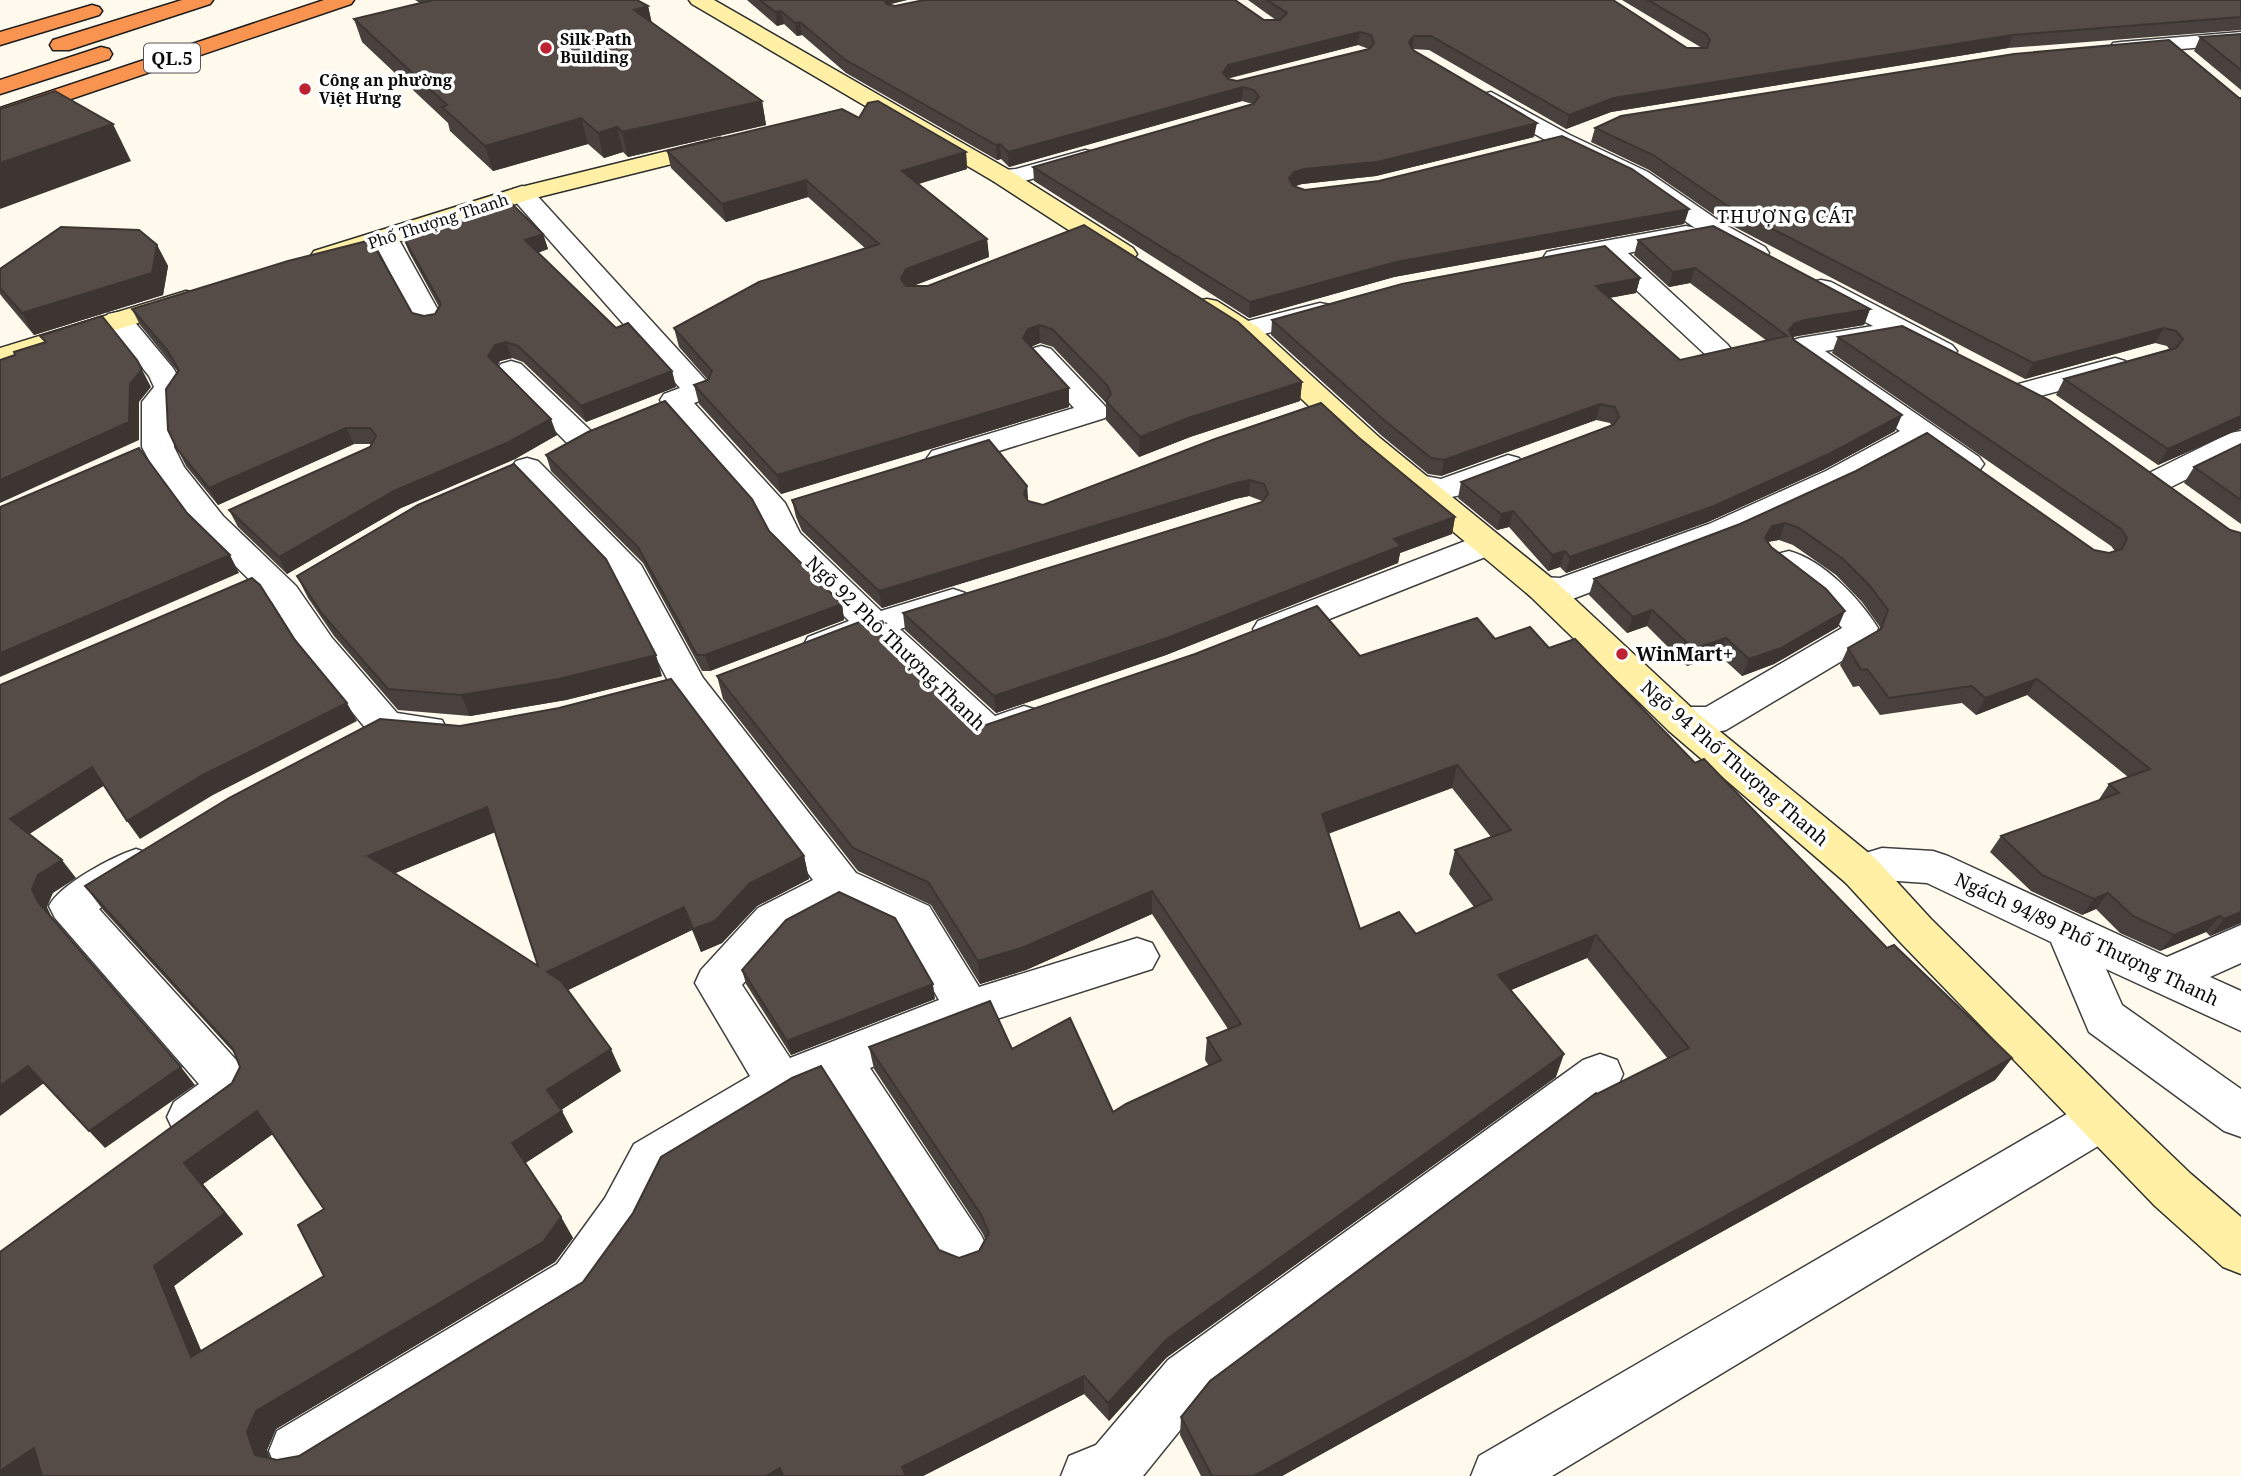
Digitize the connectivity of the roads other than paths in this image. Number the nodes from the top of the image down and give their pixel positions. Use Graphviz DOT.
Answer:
graph roads {
  1 [pos="344,0"];
  2 [pos="699,0"];
  3 [pos="115,4"];
  4 [pos="209,8"];
  5 [pos="2241,38"];
  6 [pos="0,39"];
  7 [pos="2167,44"];
  8 [pos="2101,50"];
  9 [pos="38,52"];
  10 [pos="2188,62"];
  11 [pos="1467,85"];
  12 [pos="0,87"];
  13 [pos="882,107"];
  14 [pos="0,116"];
  15 [pos="842,116"];
  16 [pos="1572,137"];
  17 [pos="747,138"];
  18 [pos="1535,147"];
  19 [pos="1110,149"];
  20 [pos="1002,176"];
  21 [pos="522,194"];
  22 [pos="1713,229"];
  23 [pos="386,238"];
  24 [pos="1608,249"];
  25 [pos="305,262"];
  26 [pos="1528,263"];
  27 [pos="212,291"];
  28 [pos="1349,302"];
  29 [pos="118,320"];
  30 [pos="430,321"];
  31 [pos="1900,330"];
  32 [pos="1248,333"];
  33 [pos="1717,349"];
  34 [pos="1041,355"];
  35 [pos="0,357"];
  36 [pos="2142,359"];
  37 [pos="1961,361"];
  38 [pos="512,370"];
  39 [pos="1327,404"];
  40 [pos="2053,408"];
  41 [pos="1290,417"];
  42 [pos="1922,432"];
  43 [pos="2241,440"];
  44 [pos="1533,455"];
  45 [pos="920,465"];
  46 [pos="1988,478"];
  47 [pos="1414,484"];
  48 [pos="2189,505"];
  49 [pos="1486,544"];
  50 [pos="1778,553"];
  51 [pos="287,584"];
  52 [pos="1542,588"];
  53 [pos="981,592"];
  54 [pos="230,593"];
  55 [pos="874,625"];
  56 [pos="1244,640"];
  57 [pos="787,659"];
  58 [pos="1053,710"];
  59 [pos="1682,720"];
  60 [pos="458,732"];
  61 [pos="172,843"];
  62 [pos="1861,871"];
  63 [pos="841,885"];
  64 [pos="2068,930"];
  65 [pos="2241,943"];
  66 [pos="1137,956"];
  67 [pos="2167,977"];
  68 [pos="968,1009"];
  69 [pos="2241,1012"];
  70 [pos="838,1060"];
  71 [pos="1600,1074"];
  72 [pos="780,1083"];
  73 [pos="2241,1116"];
  74 [pos="2101,1119"];
  75 [pos="154,1144"];
  76 [pos="2241,1250"];
  77 [pos="963,1252"];
  78 [pos="297,1451"];
  79 [pos="1109,1472"];
  80 [pos="1499,1476"];
  1 -- 14 [label="highway, QL.5"];
  2 -- 13 [label="street, Ngõ 94 Phố Thượng Thanh"];
  3 -- 6 [label="highway"];
  4 -- 9 [label="highway, QL.5"];
  4 -- 12 [label="highway, QL.5"];
  5 -- 7 [label="street"];
  7 -- 8 [label="street"];
  7 -- 10 [label="street"];
  11 -- 16 [label="street"];
  13 -- 15 [label="street"];
  13 -- 20 [label="street, Ngõ 94 Phố Thượng Thanh"];
  16 -- 18 [label="street"];
  16 -- 22 [label="street"];
  17 -- 21 [label="street, Phố Thượng Thanh"];
  19 -- 20 [label="street"];
  20 -- 32 [label="street, Ngõ 94 Phố Thượng Thanh"];
  21 -- 23 [label="street, Phố Thượng Thanh"];
  21 -- 55 [label="street, Ngõ 92 Phố Thượng Thanh"];
  22 -- 24 [label="street"];
  22 -- 31 [label="street"];
  23 -- 25 [label="street, Phố Thượng Thanh"];
  23 -- 30 [label="street"];
  24 -- 26 [label="street"];
  24 -- 33 [label="street"];
  27 -- 29 [label="street"];
  28 -- 32 [label="street"];
  29 -- 35 [label="street"];
  29 -- 51 [label="street"];
  31 -- 37 [label="street"];
  31 -- 42 [label="street"];
  32 -- 39 [label="street, Ngõ 94 Phố Thượng Thanh"];
  34 -- 45 [label="street"];
  36 -- 40 [label="street"];
  38 -- 63 [label="street"];
  39 -- 41 [label="street"];
  39 -- 47 [label="street, Ngõ 94 Phố Thượng Thanh"];
  42 -- 46 [label="street"];
  42 -- 52 [label="street"];
  43 -- 48 [label="street"];
  44 -- 47 [label="street"];
  47 -- 49 [label="street, Ngõ 94 Phố Thượng Thanh"];
  49 -- 52 [label="street, Ngõ 94 Phố Thượng Thanh"];
  49 -- 56 [label="street"];
  50 -- 59 [label="street"];
  51 -- 54 [label="street"];
  51 -- 60 [label="street"];
  52 -- 59 [label="street, Ngõ 94 Phố Thượng Thanh"];
  53 -- 55 [label="street"];
  55 -- 57 [label="street"];
  55 -- 58 [label="street, Ngõ 92 Phố Thượng Thanh"];
  59 -- 62 [label="street, Ngõ 94 Phố Thượng Thanh"];
  61 -- 75 [label="street"];
  62 -- 64 [label="street, Ngách 94/89 Phố Thượng Thanh"];
  62 -- 74 [label="street, Ngõ 94 Phố Thượng Thanh"];
  63 -- 68 [label="street"];
  63 -- 72 [label="street"];
  64 -- 67 [label="street, Ngách 94/89 Phố Thượng Thanh"];
  64 -- 73 [label="street"];
  65 -- 67 [label="street"];
  66 -- 68 [label="street"];
  67 -- 69 [label="street, Ngách 94/89 Phố Thượng Thanh"];
  68 -- 70 [label="street"];
  70 -- 72 [label="street"];
  70 -- 77 [label="street"];
  71 -- 79 [label="street"];
  72 -- 78 [label="street"];
  74 -- 76 [label="street, Ngõ 94 Phố Thượng Thanh"];
  74 -- 80 [label="street"];
}
